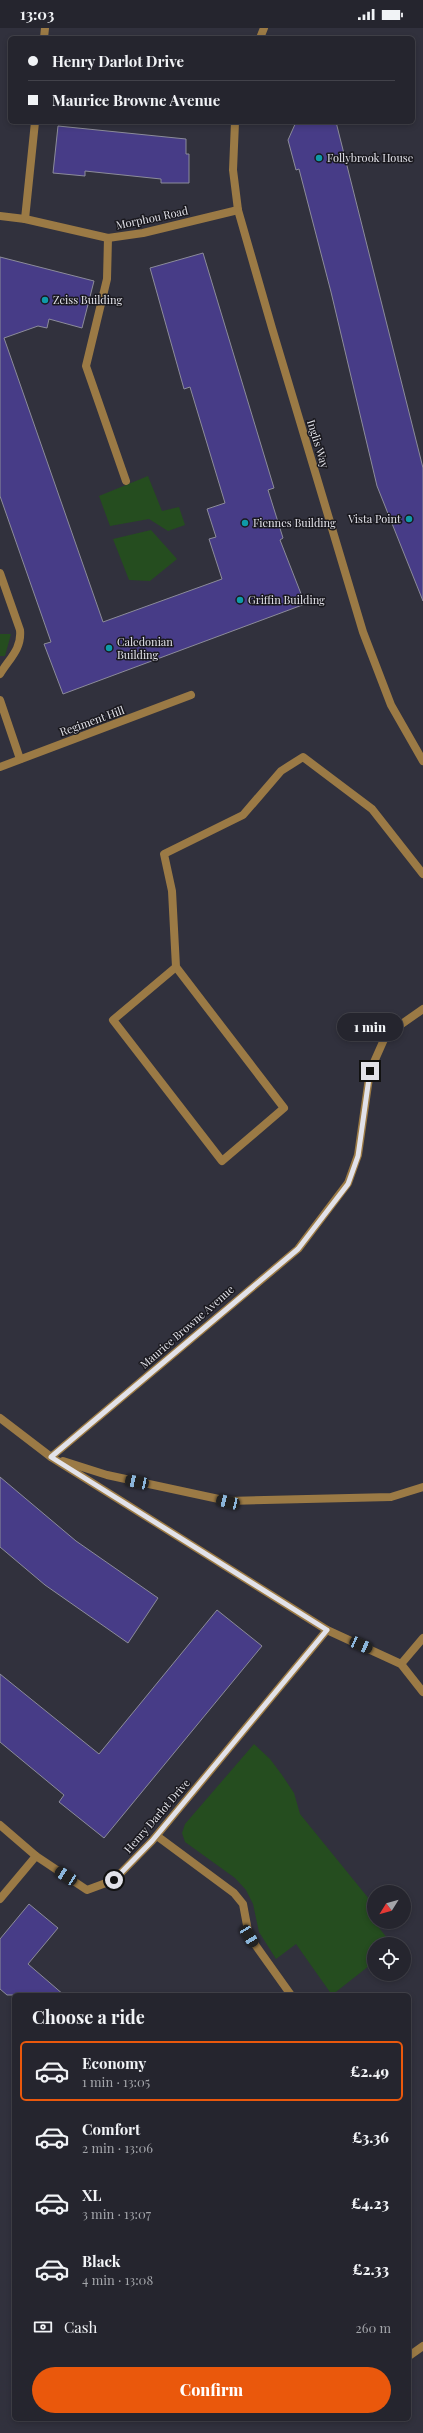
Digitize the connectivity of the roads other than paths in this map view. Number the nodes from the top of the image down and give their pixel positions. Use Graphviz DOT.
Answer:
graph roads {
  1 [pos="35,124"];
  2 [pos="235,124"];
  3 [pos="238,210"];
  4 [pos="0,216"];
  5 [pos="26,219"];
  6 [pos="108,238"];
  7 [pos="126,481"];
  8 [pos="0,573"];
  9 [pos="0,674"];
  10 [pos="191,695"];
  11 [pos="0,700"];
  12 [pos="20,759"];
  13 [pos="423,761"];
  14 [pos="0,766"];
  15 [pos="423,874"];
  16 [pos="176,967"];
  17 [pos="423,1009"];
  18 [pos="0,1418"];
  19 [pos="51,1457"];
  20 [pos="423,1487"];
  21 [pos="327,1630"];
  22 [pos="423,1638"];
  23 [pos="401,1664"];
  24 [pos="423,1692"];
  25 [pos="0,1825"];
  26 [pos="157,1836"];
  27 [pos="36,1856"];
  28 [pos="0,1899"];
  29 [pos="291,1993"];
  30 [pos="423,2346"];
  31 [pos="411,2355"];
  1 -- 5 [label="street"];
  2 -- 3 [label="street, Inglis Way"];
  3 -- 6 [label="street, Morphou Road"];
  3 -- 13 [label="street, Inglis Way"];
  4 -- 5 [label="street, Morphou Road"];
  5 -- 6 [label="street, Morphou Road"];
  6 -- 7 [label="street"];
  8 -- 9 [label="street"];
  10 -- 12 [label="street, Regiment Hill"];
  11 -- 12 [label="street"];
  12 -- 14 [label="street, Regiment Hill"];
  15 -- 16 [label="street"];
  16 -- 16 [label="street"];
  17 -- 19 [label="street, Maurice Browne Avenue"];
  18 -- 19 [label="street"];
  19 -- 20 [label="street"];
  19 -- 21 [label="street"];
  21 -- 23 [label="street"];
  21 -- 26 [label="street, Henry Darlot Drive"];
  22 -- 23 [label="street"];
  23 -- 24 [label="street"];
  25 -- 27 [label="street, Henry Darlot Drive"];
  26 -- 27 [label="street, Henry Darlot Drive"];
  26 -- 29 [label="street"];
  27 -- 28 [label="street"];
  30 -- 31 [label="street"];
}
